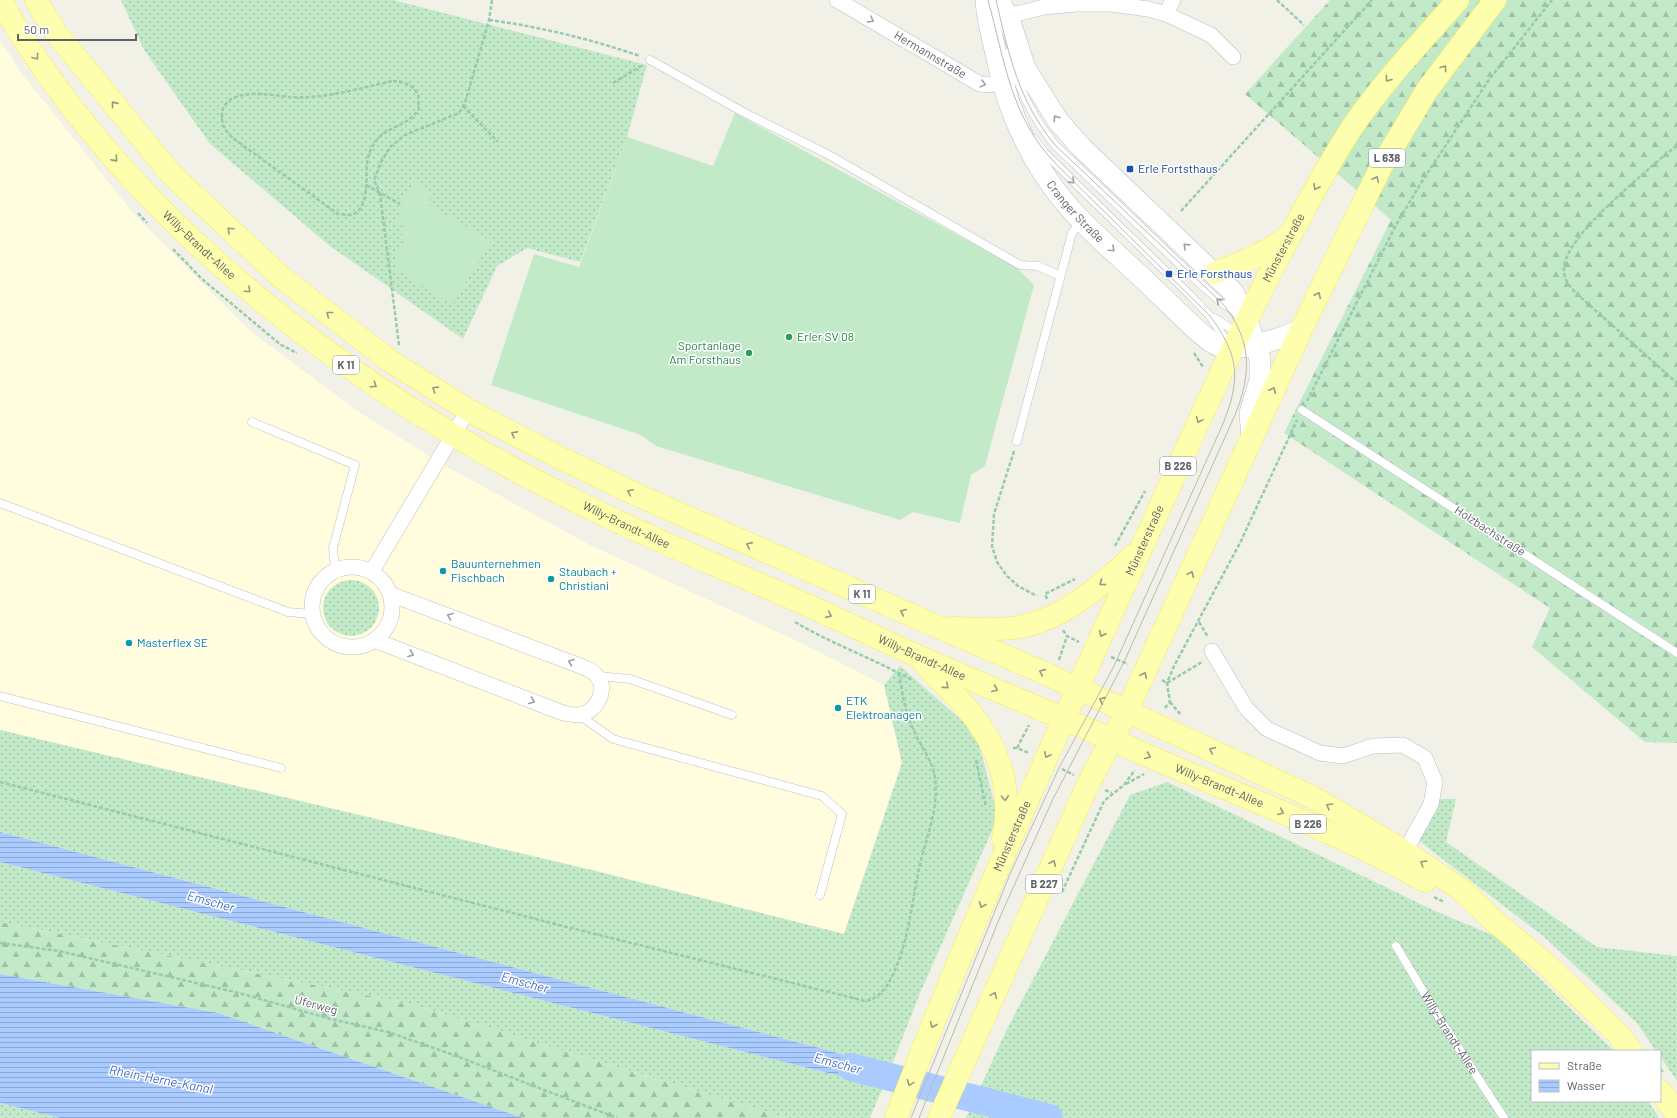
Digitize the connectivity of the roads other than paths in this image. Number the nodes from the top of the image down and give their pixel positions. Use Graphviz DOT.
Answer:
graph roads {
  1 [pos="0,0"];
  2 [pos="36,0"];
  3 [pos="837,0"];
  4 [pos="986,0"];
  5 [pos="1173,0"];
  6 [pos="1458,0"];
  7 [pos="1495,0"];
  8 [pos="1148,4"];
  9 [pos="998,12"];
  10 [pos="1166,14"];
  11 [pos="1233,57"];
  12 [pos="650,60"];
  13 [pos="1013,77"];
  14 [pos="1055,145"];
  15 [pos="1081,147"];
  16 [pos="1045,153"];
  17 [pos="1048,179"];
  18 [pos="1082,221"];
  19 [pos="1291,234"];
  20 [pos="1060,276"];
  21 [pos="1204,276"];
  22 [pos="1203,322"];
  23 [pos="1301,330"];
  24 [pos="1244,340"];
  25 [pos="1209,377"];
  26 [pos="468,410"];
  27 [pos="1302,410"];
  28 [pos="252,422"];
  29 [pos="452,435"];
  30 [pos="1252,438"];
  31 [pos="1016,441"];
  32 [pos="0,503"];
  33 [pos="1142,548"];
  34 [pos="335,570"];
  35 [pos="372,571"];
  36 [pos="390,594"];
  37 [pos="312,614"];
  38 [pos="939,627"];
  39 [pos="374,640"];
  40 [pos="1212,652"];
  41 [pos="1677,653"];
  42 [pos="920,657"];
  43 [pos="597,676"];
  44 [pos="1077,689"];
  45 [pos="0,696"];
  46 [pos="1128,711"];
  47 [pos="579,715"];
  48 [pos="732,715"];
  49 [pos="1063,719"];
  50 [pos="1113,739"];
  51 [pos="281,768"];
  52 [pos="1401,858"];
  53 [pos="997,869"];
  54 [pos="820,895"];
  55 [pos="1396,946"];
  56 [pos="1630,1050"];
  57 [pos="1661,1092"];
  58 [pos="1677,1114"];
  59 [pos="896,1118"];
  60 [pos="939,1118"];
  61 [pos="1504,1118"];
  1 -- 29 [label="main road, Willy-Brandt-Allee / K 11, one-way"];
  26 -- 2 [label="main road, Willy-Brandt-Allee / K 11, one-way"];
  3 -- 13 [label="street, Hermannstraße, one-way"];
  4 -- 9 [label="main road, Cranger Straße / B 226"];
  5 -- 10 [label="street"];
  6 -- 19 [label="main road, Münsterstraße, one-way"];
  23 -- 7 [label="main road, L 638, one-way"];
  8 -- 9 [label="street"];
  8 -- 10 [label="street"];
  9 -- 13 [label="main road, Cranger Straße / B 226"];
  9 -- 13 [label="main road, Cranger Straße / B 226"];
  10 -- 11 [label="street"];
  12 -- 20 [label="lane"];
  13 -- 14 [label="lane"];
  15 -- 13 [label="main road, Cranger Straße / B 226, one-way"];
  13 -- 16 [label="lane"];
  13 -- 17 [label="main road, Cranger Straße / B 226"];
  14 -- 15 [label="lane"];
  14 -- 16 [label="lane"];
  14 -- 21 [label="lane"];
  21 -- 15 [label="main road, Cranger Straße / B 226, one-way"];
  16 -- 17 [label="lane"];
  16 -- 22 [label="lane, one-way"];
  17 -- 18 [label="main road, Cranger Straße / B 226"];
  18 -- 20 [label="lane"];
  18 -- 22 [label="main road, Cranger Straße / B 226, one-way"];
  19 -- 21 [label="main road"];
  19 -- 24 [label="main road, Münsterstraße"];
  20 -- 31 [label="lane"];
  24 -- 21 [label="main road, Cranger Straße / B 226, one-way"];
  22 -- 24 [label="main road, Cranger Straße"];
  22 -- 25 [label="main road, B 226"];
  23 -- 24 [label="main road"];
  30 -- 23 [label="main road, L 638, one-way"];
  24 -- 25 [label="main road, Münsterstraße / B 226"];
  24 -- 30 [label="main road, Cranger Straße / B 226"];
  25 -- 33 [label="main road, Münsterstraße / B 226, one-way"];
  26 -- 29 [label="street"];
  38 -- 26 [label="main road, Willy-Brandt-Allee / K 11, one-way"];
  27 -- 41 [label="lane, Holzbachstraße"];
  28 -- 34 [label="lane"];
  29 -- 35 [label="street"];
  29 -- 42 [label="main road, Willy-Brandt-Allee / K 11, one-way"];
  46 -- 30 [label="main road, B 226, one-way"];
  32 -- 37 [label="lane"];
  33 -- 38 [label="main road, one-way"];
  33 -- 44 [label="main road, Münsterstraße / B 226, one-way"];
  34 -- 35 [label="street"];
  34 -- 37 [label="street"];
  35 -- 36 [label="street"];
  36 -- 39 [label="street"];
  43 -- 36 [label="street, one-way"];
  37 -- 39 [label="street"];
  44 -- 38 [label="main road, Willy-Brandt-Allee / K 11, one-way"];
  39 -- 47 [label="street, one-way"];
  40 -- 52 [label="street"];
  42 -- 49 [label="main road, Willy-Brandt-Allee / K 11, one-way"];
  42 -- 53 [label="main road, one-way"];
  43 -- 47 [label="street"];
  43 -- 48 [label="lane"];
  46 -- 44 [label="main road, Willy-Brandt-Allee / B 226, one-way"];
  44 -- 49 [label="main road, Münsterstraße / B 226"];
  45 -- 51 [label="lane"];
  46 -- 50 [label="main road, B 226"];
  52 -- 46 [label="main road, Willy-Brandt-Allee / B 226, one-way"];
  47 -- 54 [label="lane"];
  49 -- 50 [label="main road, Willy-Brandt-Allee / B 226"];
  49 -- 53 [label="main road, Münsterstraße, one-way"];
  50 -- 52 [label="main road, Willy-Brandt-Allee / B 226, one-way"];
  60 -- 50 [label="main road, B 227, one-way"];
  52 -- 56 [label="main road, Willy-Brandt-Allee / B 226"];
  53 -- 59 [label="main road, Münsterstraße, one-way"];
  55 -- 61 [label="lane, Willy-Brandt-Allee"];
  57 -- 58 [label="main road"];
}
